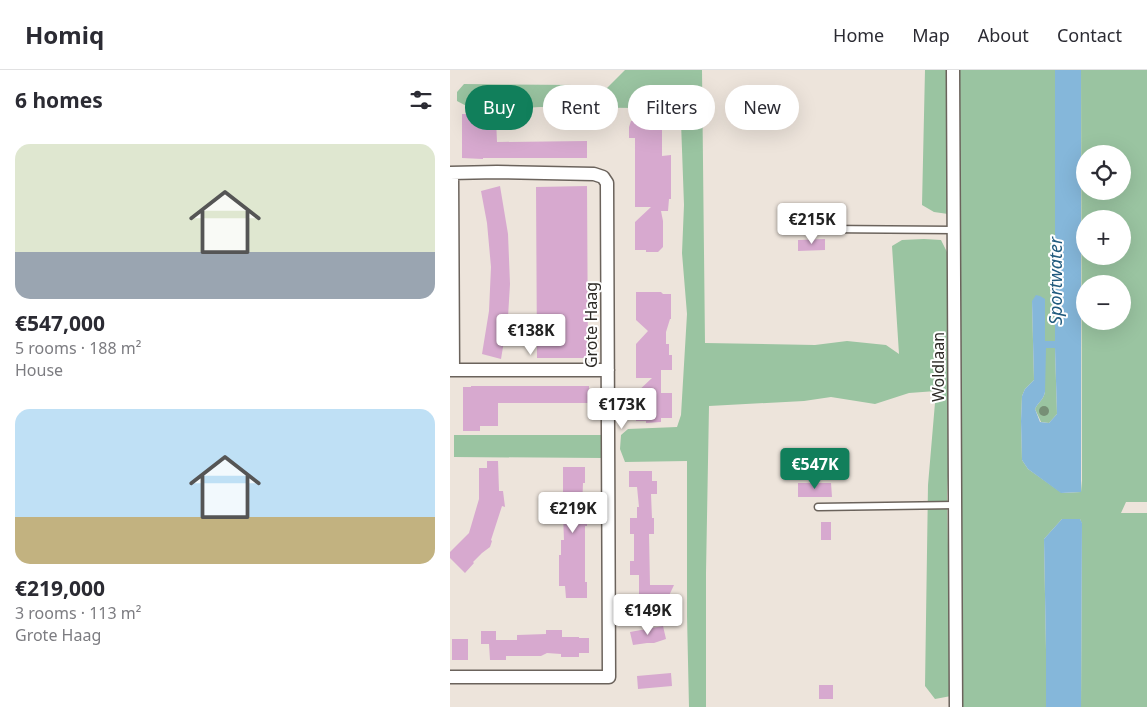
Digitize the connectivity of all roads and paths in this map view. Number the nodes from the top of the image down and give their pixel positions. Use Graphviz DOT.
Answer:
graph roads {
  1 [pos="953,70"];
  2 [pos="451,173"];
  3 [pos="823,229"];
  4 [pos="954,230"];
  5 [pos="452,370"];
  6 [pos="608,370"];
  7 [pos="955,505"];
  8 [pos="818,507"];
  9 [pos="450,677"];
  10 [pos="956,707"];
  1 -- 4 [label="street, Woldlaan"];
  2 -- 5 [label="street"];
  2 -- 6 [label="street, Grote Haag"];
  3 -- 4 [label="lane"];
  4 -- 7 [label="street, Woldlaan"];
  5 -- 6 [label="street"];
  6 -- 9 [label="street, Grote Haag"];
  7 -- 8 [label="lane"];
  7 -- 10 [label="street, Woldlaan"];
}
